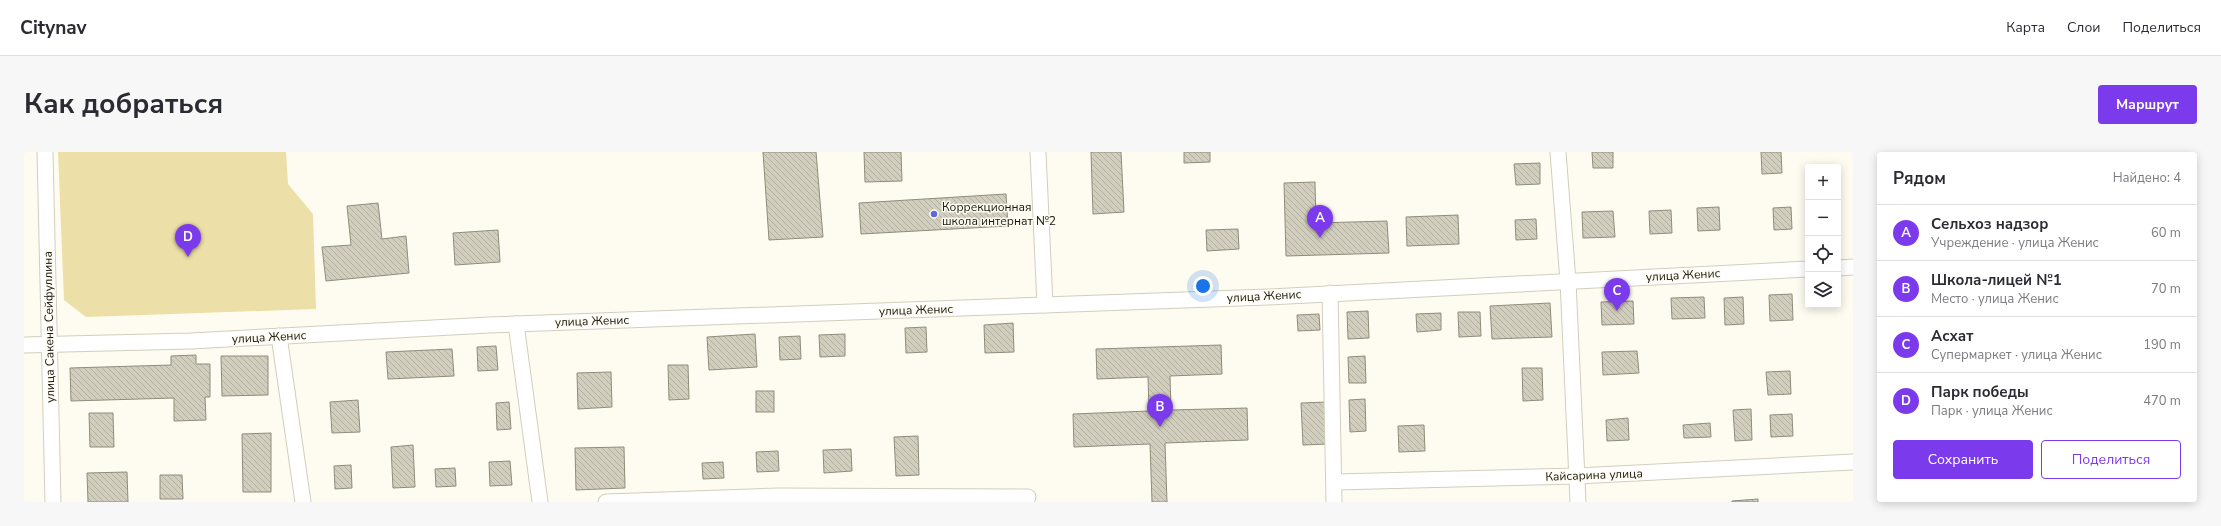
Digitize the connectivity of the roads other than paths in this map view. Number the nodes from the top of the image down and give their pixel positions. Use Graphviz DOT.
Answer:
graph roads {
  1 [pos="45,152"];
  2 [pos="1038,152"];
  3 [pos="1558,152"];
  4 [pos="1853,267"];
  5 [pos="1841,268"];
  6 [pos="1805,269"];
  7 [pos="1568,281"];
  8 [pos="1330,292"];
  9 [pos="1045,305"];
  10 [pos="516,324"];
  11 [pos="279,336"];
  12 [pos="50,344"];
  13 [pos="24,345"];
  14 [pos="1853,462"];
  15 [pos="1577,476"];
  16 [pos="1335,482"];
  17 [pos="1028,497"];
  18 [pos="807,499"];
  19 [pos="53,502"];
  20 [pos="303,502"];
  21 [pos="540,502"];
  22 [pos="606,502"];
  23 [pos="1334,502"];
  24 [pos="1578,502"];
  1 -- 12 [label="street, улица Сакена Сейфуллина"];
  2 -- 9 [label="street"];
  3 -- 7 [label="street"];
  4 -- 5 [label="street"];
  6 -- 7 [label="street, улица Женис"];
  7 -- 8 [label="street, улица Женис"];
  7 -- 15 [label="street"];
  8 -- 9 [label="street, улица Женис"];
  8 -- 16 [label="street"];
  9 -- 10 [label="street, улица Женис"];
  10 -- 11 [label="street, улица Женис"];
  10 -- 21 [label="street"];
  11 -- 12 [label="street, улица Женис"];
  11 -- 20 [label="street"];
  12 -- 13 [label="street, улица Женис"];
  12 -- 19 [label="street, улица Сакена Сейфуллина"];
  14 -- 15 [label="street, Кайсарина улица"];
  15 -- 16 [label="street, Кайсарина улица"];
  15 -- 24 [label="street"];
  16 -- 23 [label="street"];
  17 -- 18 [label="street"];
  18 -- 22 [label="street"];
}
